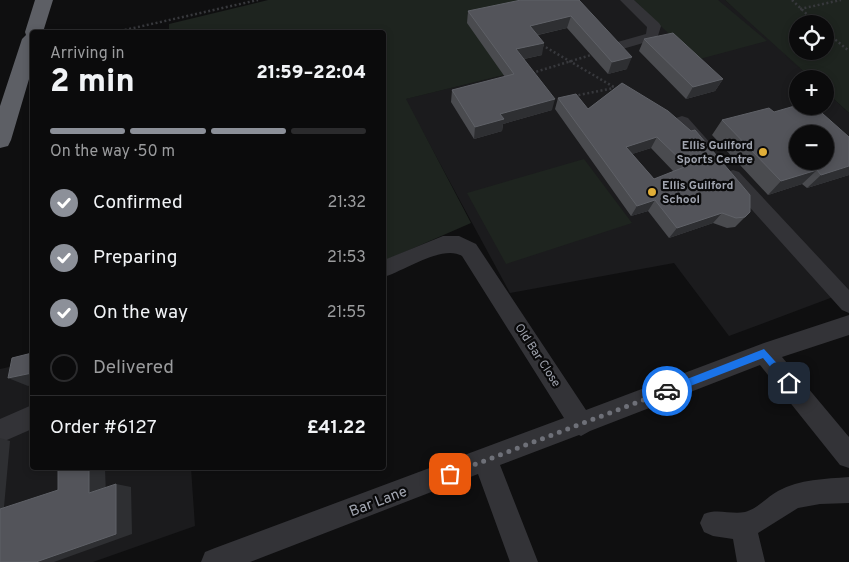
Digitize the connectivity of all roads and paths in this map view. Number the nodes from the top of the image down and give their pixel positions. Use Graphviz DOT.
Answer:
graph roads {
  1 [pos="46,0"];
  2 [pos="258,0"];
  3 [pos="626,0"];
  4 [pos="792,0"];
  5 [pos="841,0"];
  6 [pos="800,9"];
  7 [pos="807,15"];
  8 [pos="35,30"];
  9 [pos="125,30"];
  10 [pos="834,38"];
  11 [pos="537,43"];
  12 [pos="30,45"];
  13 [pos="619,46"];
  14 [pos="849,51"];
  15 [pos="591,55"];
  16 [pos="571,62"];
  17 [pos="528,68"];
  18 [pos="532,73"];
  19 [pos="537,80"];
  20 [pos="615,88"];
  21 [pos="623,92"];
  22 [pos="571,97"];
  23 [pos="682,122"];
  24 [pos="2,125"];
  25 [pos="386,268"];
  26 [pos="849,304"];
  27 [pos="849,325"];
  28 [pos="764,354"];
  29 [pos="30,418"];
  30 [pos="581,424"];
  31 [pos="0,431"];
  32 [pos="849,456"];
  33 [pos="486,461"];
  34 [pos="849,490"];
  35 [pos="713,523"];
  36 [pos="742,526"];
  37 [pos="215,562"];
  38 [pos="524,562"];
  39 [pos="751,562"];
  1 -- 8 [label="highway"];
  2 -- 9 [label="path"];
  3 -- 13 [label="street"];
  4 -- 6 [label="path"];
  5 -- 6 [label="path"];
  6 -- 7 [label="path"];
  10 -- 14 [label="path"];
  11 -- 16 [label="path"];
  12 -- 24 [label="highway"];
  15 -- 16 [label="path"];
  16 -- 18 [label="path"];
  16 -- 20 [label="path"];
  17 -- 18 [label="path"];
  18 -- 19 [label="path"];
  20 -- 21 [label="path"];
  20 -- 22 [label="path"];
  23 -- 26 [label="street"];
  25 -- 30 [label="street, Old Bar Close"];
  27 -- 28 [label="street, Bar Lane"];
  28 -- 30 [label="street, Bar Lane"];
  28 -- 32 [label="street"];
  29 -- 31 [label="street"];
  30 -- 33 [label="street, Bar Lane"];
  33 -- 37 [label="street, Bar Lane"];
  33 -- 38 [label="street"];
  34 -- 36 [label="street"];
  35 -- 36 [label="street"];
  36 -- 39 [label="street"];
}
